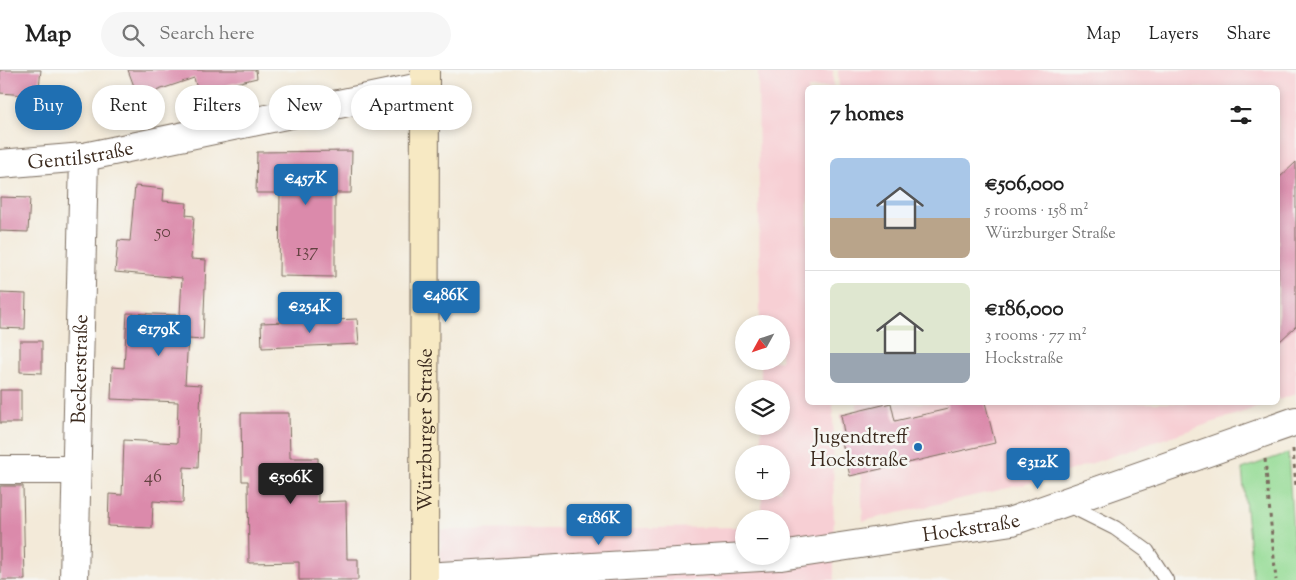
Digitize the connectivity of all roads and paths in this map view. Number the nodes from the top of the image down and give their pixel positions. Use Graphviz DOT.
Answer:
graph roads {
  1 [pos="425,78"];
  2 [pos="84,157"];
  3 [pos="0,164"];
  4 [pos="1295,421"];
  5 [pos="1263,434"];
  6 [pos="0,470"];
  7 [pos="76,470"];
  8 [pos="1296,487"];
  9 [pos="1064,503"];
  10 [pos="790,554"];
  11 [pos="735,559"];
  12 [pos="424,578"];
  13 [pos="74,580"];
  14 [pos="1166,580"];
  15 [pos="1276,580"];
  1 -- 2 [label="street, Gentilstraße"];
  1 -- 12 [label="main road, Würzburger Straße"];
  2 -- 3 [label="street, Gentilstraße"];
  2 -- 7 [label="street, Beckerstraße"];
  4 -- 5 [label="street, Hockstraße"];
  4 -- 8 [label="path"];
  5 -- 9 [label="street, Hockstraße"];
  5 -- 15 [label="path"];
  6 -- 7 [label="street"];
  7 -- 13 [label="street, Beckerstraße"];
  9 -- 10 [label="street, Hockstraße"];
  9 -- 14 [label="lane"];
  11 -- 12 [label="street, Hockstraße"];
}
